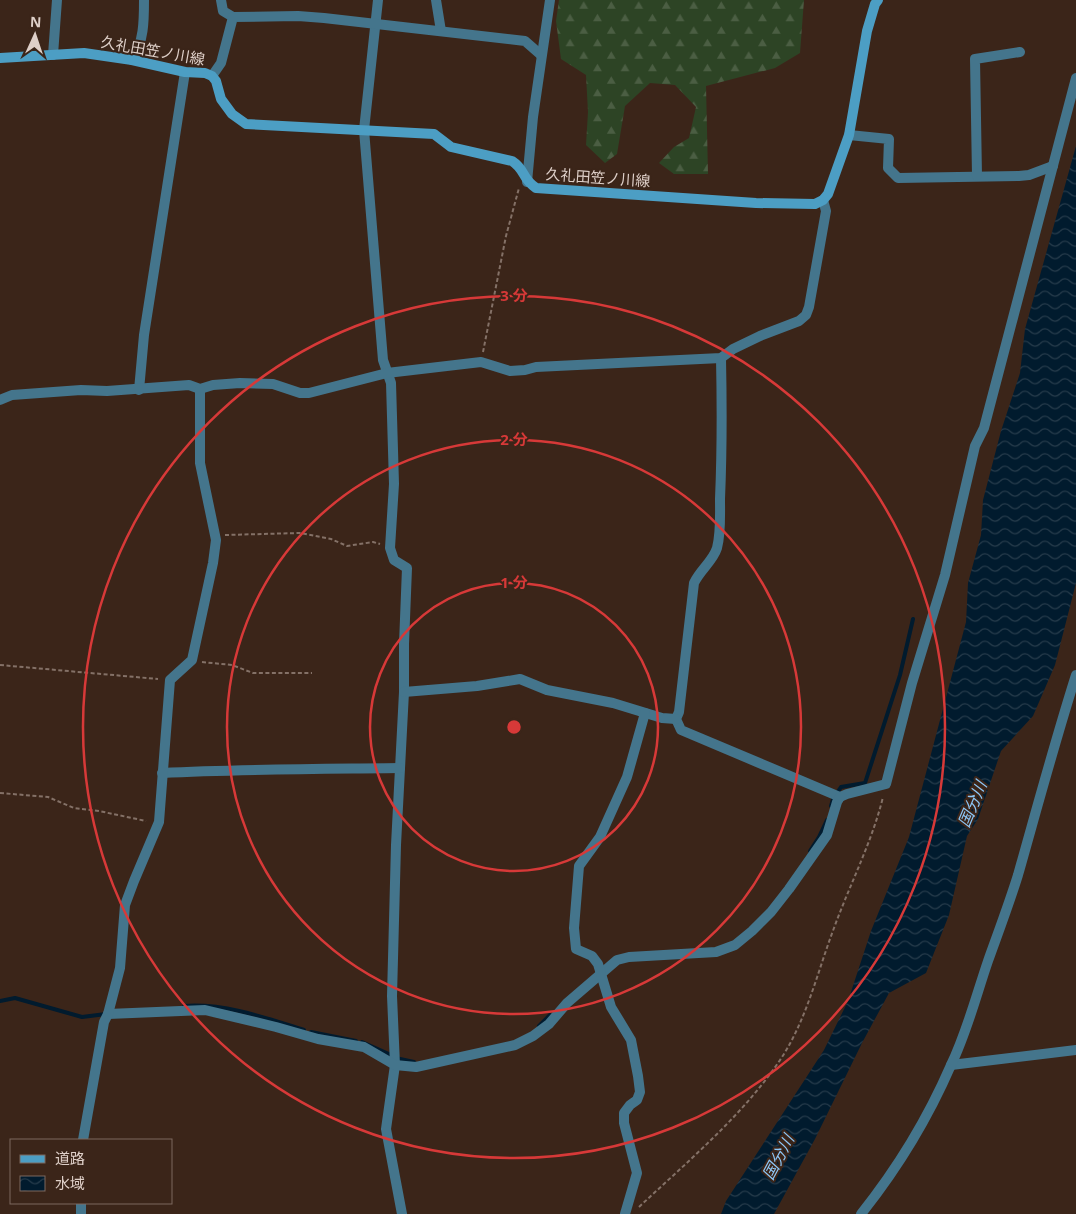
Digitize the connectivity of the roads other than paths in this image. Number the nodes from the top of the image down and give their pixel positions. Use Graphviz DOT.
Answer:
graph roads {
  1 [pos="57,0"];
  2 [pos="144,0"];
  3 [pos="220,0"];
  4 [pos="378,0"];
  5 [pos="436,0"];
  6 [pos="550,0"];
  7 [pos="878,0"];
  8 [pos="233,17"];
  9 [pos="375,23"];
  10 [pos="441,31"];
  11 [pos="1020,52"];
  12 [pos="541,54"];
  13 [pos="53,55"];
  14 [pos="0,58"];
  15 [pos="132,60"];
  16 [pos="185,72"];
  17 [pos="212,76"];
  18 [pos="1076,78"];
  19 [pos="364,130"];
  20 [pos="849,135"];
  21 [pos="1053,166"];
  22 [pos="976,176"];
  23 [pos="527,182"];
  24 [pos="823,200"];
  25 [pos="721,358"];
  26 [pos="387,373"];
  27 [pos="200,389"];
  28 [pos="139,390"];
  29 [pos="0,400"];
  30 [pos="1076,675"];
  31 [pos="404,692"];
  32 [pos="645,714"];
  33 [pos="676,719"];
  34 [pos="400,768"];
  35 [pos="162,772"];
  36 [pos="837,795"];
  37 [pos="600,970"];
  38 [pos="108,1012"];
  39 [pos="1076,1050"];
  40 [pos="395,1058"];
  41 [pos="952,1065"];
  42 [pos="83,1139"];
  43 [pos="402,1214"];
  44 [pos="625,1214"];
  45 [pos="861,1214"];
  1 -- 13 [label="street"];
  2 -- 15 [label="street"];
  3 -- 8 [label="street"];
  4 -- 9 [label="street"];
  5 -- 10 [label="street"];
  6 -- 12 [label="street"];
  7 -- 20 [label="main road"];
  8 -- 9 [label="street"];
  8 -- 17 [label="street"];
  9 -- 10 [label="street"];
  9 -- 19 [label="street"];
  10 -- 12 [label="street"];
  11 -- 22 [label="street"];
  12 -- 23 [label="street"];
  13 -- 14 [label="main road, 久礼田笠ノ川線"];
  13 -- 15 [label="main road, 久礼田笠ノ川線"];
  15 -- 16 [label="main road, 久礼田笠ノ川線"];
  16 -- 17 [label="main road, 久礼田笠ノ川線"];
  16 -- 28 [label="street"];
  17 -- 19 [label="main road, 久礼田笠ノ川線"];
  18 -- 21 [label="street"];
  19 -- 23 [label="main road, 久礼田笠ノ川線"];
  19 -- 26 [label="street"];
  20 -- 22 [label="street"];
  20 -- 24 [label="main road"];
  21 -- 22 [label="street"];
  21 -- 36 [label="street"];
  23 -- 24 [label="main road, 久礼田笠ノ川線"];
  24 -- 25 [label="street"];
  25 -- 26 [label="street"];
  25 -- 33 [label="street"];
  26 -- 27 [label="street"];
  26 -- 31 [label="street"];
  27 -- 28 [label="street"];
  27 -- 35 [label="street"];
  28 -- 29 [label="street"];
  30 -- 41 [label="street"];
  31 -- 32 [label="street"];
  31 -- 34 [label="street"];
  32 -- 33 [label="street"];
  32 -- 37 [label="street"];
  33 -- 36 [label="street"];
  34 -- 35 [label="street"];
  34 -- 40 [label="street"];
  35 -- 38 [label="street"];
  36 -- 37 [label="street"];
  37 -- 40 [label="street"];
  37 -- 44 [label="street"];
  38 -- 40 [label="street"];
  38 -- 42 [label="street"];
  39 -- 41 [label="street"];
  40 -- 43 [label="street"];
  41 -- 45 [label="street"];
}
